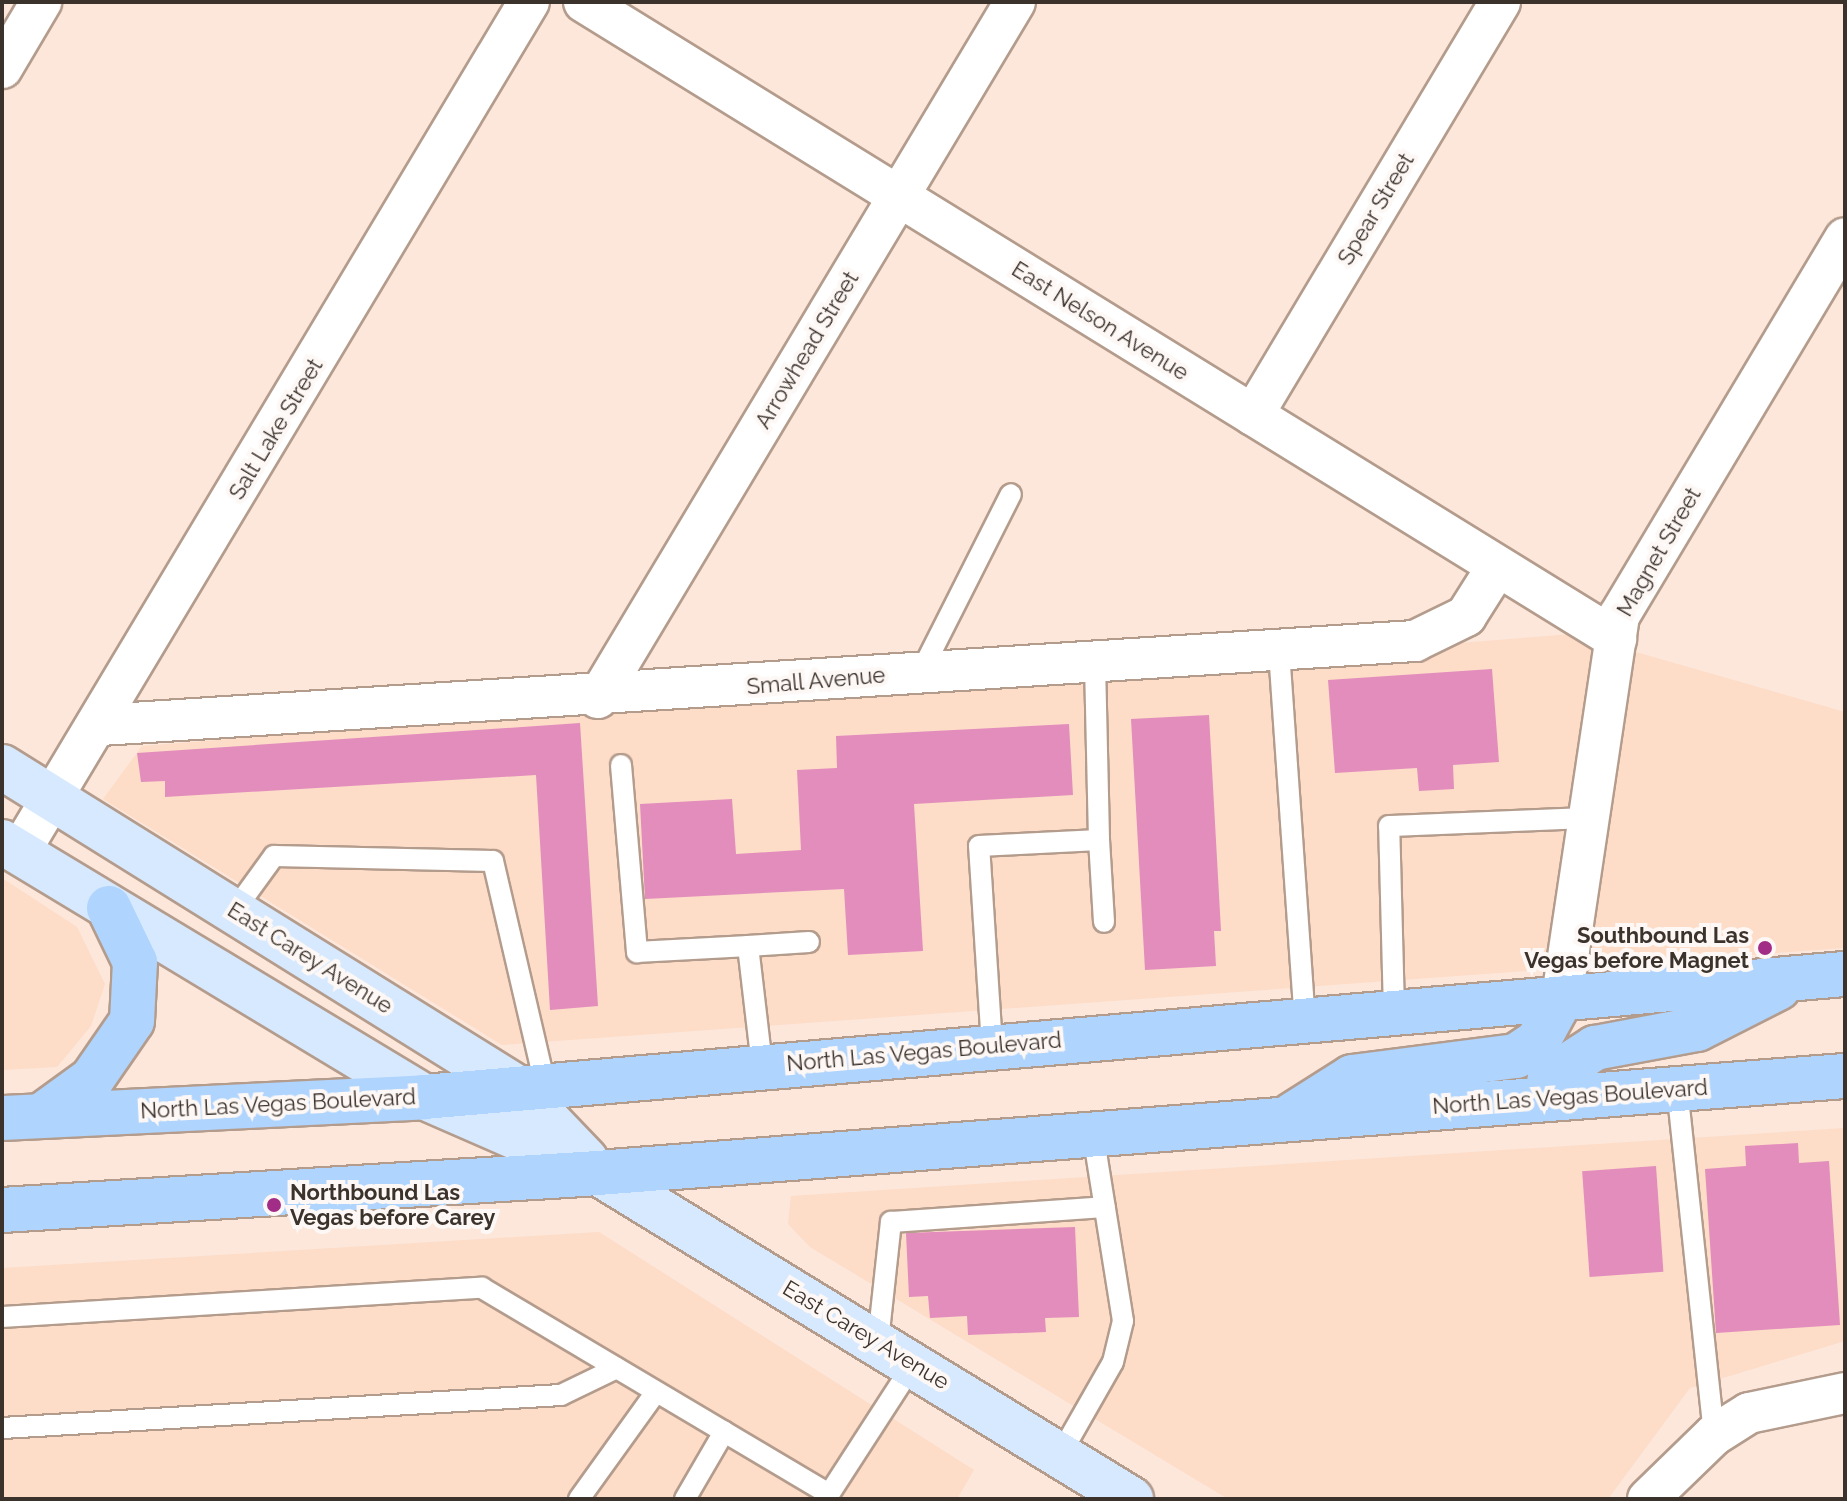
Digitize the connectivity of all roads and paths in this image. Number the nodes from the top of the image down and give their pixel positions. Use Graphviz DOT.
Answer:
graph roads {
  1 [pos="41,2"];
  2 [pos="529,2"];
  3 [pos="584,2"];
  4 [pos="1015,2"];
  5 [pos="1500,2"];
  6 [pos="2,68"];
  7 [pos="899,196"];
  8 [pos="1845,238"];
  9 [pos="1253,415"];
  10 [pos="1011,494"];
  11 [pos="1497,567"];
  12 [pos="1616,639"];
  13 [pos="1279,651"];
  14 [pos="1095,663"];
  15 [pos="921,672"];
  16 [pos="598,698"];
  17 [pos="101,725"];
  18 [pos="621,765"];
  19 [pos="2,767"];
  20 [pos="53,798"];
  21 [pos="1589,818"];
  22 [pos="1099,840"];
  23 [pos="11,848"];
  24 [pos="109,908"];
  25 [pos="234,911"];
  26 [pos="1104,922"];
  27 [pos="809,942"];
  28 [pos="748,946"];
  29 [pos="1845,974"];
  30 [pos="1798,978"];
  31 [pos="1562,997"];
  32 [pos="1394,1011"];
  33 [pos="1305,1019"];
  34 [pos="992,1046"];
  35 [pos="762,1066"];
  36 [pos="1845,1076"];
  37 [pos="531,1086"];
  38 [pos="1677,1088"];
  39 [pos="424,1097"];
  40 [pos="1546,1098"];
  41 [pos="21,1117"];
  42 [pos="1287,1119"];
  43 [pos="1093,1134"];
  44 [pos="598,1173"];
  45 [pos="1104,1207"];
  46 [pos="2,1210"];
  47 [pos="2,1317"];
  48 [pos="896,1352"];
  49 [pos="617,1368"];
  50 [pos="656,1392"];
  51 [pos="1845,1393"];
  52 [pos="2,1428"];
  53 [pos="724,1432"];
  54 [pos="1714,1435"];
  55 [pos="1060,1455"];
  56 [pos="828,1497"];
  57 [pos="579,1499"];
  58 [pos="685,1499"];
  59 [pos="1131,1499"];
  60 [pos="1648,1499"];
  1 -- 6 [label="street"];
  2 -- 17 [label="street, Salt Lake Street"];
  3 -- 7 [label="street, East Nelson Avenue"];
  4 -- 7 [label="street, Arrowhead Street"];
  5 -- 9 [label="street, Spear Street"];
  7 -- 9 [label="street, East Nelson Avenue"];
  7 -- 16 [label="street, Arrowhead Street"];
  8 -- 12 [label="street, Magnet Street"];
  9 -- 11 [label="street, East Nelson Avenue"];
  10 -- 15 [label="lane"];
  11 -- 12 [label="street, East Nelson Avenue"];
  11 -- 13 [label="street, Small Avenue"];
  12 -- 21 [label="street, Magnet Street"];
  13 -- 14 [label="street, Small Avenue"];
  13 -- 33 [label="lane"];
  14 -- 15 [label="street, Small Avenue"];
  14 -- 22 [label="lane"];
  15 -- 16 [label="street, Small Avenue"];
  16 -- 17 [label="street, Small Avenue"];
  17 -- 20 [label="street, Salt Lake Street"];
  18 -- 28 [label="lane"];
  19 -- 20 [label="main road, East Carey Avenue"];
  20 -- 23 [label="street, Salt Lake Street"];
  20 -- 25 [label="main road, East Carey Avenue"];
  21 -- 31 [label="street, Magnet Street"];
  21 -- 32 [label="lane"];
  22 -- 26 [label="lane"];
  22 -- 34 [label="lane"];
  23 -- 24 [label="main road, East Carey Avenue"];
  24 -- 39 [label="main road, East Carey Avenue"];
  24 -- 41 [label="main road"];
  25 -- 37 [label="main road, East Carey Avenue"];
  25 -- 37 [label="lane"];
  27 -- 28 [label="lane"];
  28 -- 35 [label="lane"];
  29 -- 30 [label="main road, North Las Vegas Boulevard"];
  30 -- 31 [label="main road, North Las Vegas Boulevard"];
  30 -- 40 [label="main road"];
  31 -- 32 [label="main road, North Las Vegas Boulevard"];
  31 -- 42 [label="main road"];
  32 -- 33 [label="main road, North Las Vegas Boulevard"];
  33 -- 34 [label="main road, North Las Vegas Boulevard"];
  34 -- 35 [label="main road, North Las Vegas Boulevard"];
  35 -- 37 [label="main road, North Las Vegas Boulevard"];
  36 -- 38 [label="main road, North Las Vegas Boulevard"];
  37 -- 39 [label="main road, North Las Vegas Boulevard"];
  37 -- 44 [label="main road, East Carey Avenue"];
  38 -- 40 [label="main road, North Las Vegas Boulevard"];
  38 -- 54 [label="lane"];
  39 -- 41 [label="main road, North Las Vegas Boulevard"];
  39 -- 44 [label="main road, East Carey Avenue"];
  40 -- 42 [label="main road, North Las Vegas Boulevard"];
  42 -- 43 [label="main road, North Las Vegas Boulevard"];
  43 -- 44 [label="main road, North Las Vegas Boulevard"];
  43 -- 45 [label="lane"];
  44 -- 46 [label="main road, North Las Vegas Boulevard"];
  44 -- 48 [label="main road, East Carey Avenue"];
  45 -- 48 [label="lane"];
  45 -- 55 [label="lane"];
  47 -- 49 [label="lane"];
  48 -- 55 [label="main road, East Carey Avenue"];
  48 -- 56 [label="lane"];
  49 -- 50 [label="lane"];
  49 -- 52 [label="lane"];
  50 -- 53 [label="lane"];
  50 -- 57 [label="lane"];
  51 -- 54 [label="street"];
  53 -- 56 [label="lane"];
  53 -- 58 [label="lane"];
  54 -- 60 [label="street"];
  55 -- 59 [label="main road, East Carey Avenue"];
}
